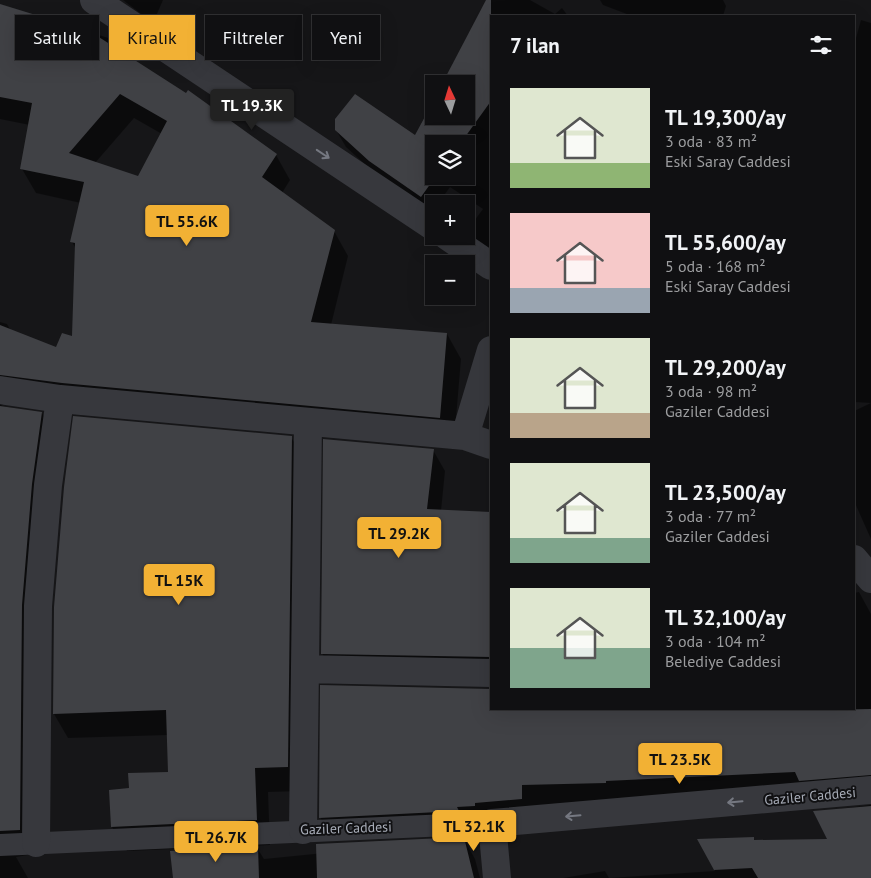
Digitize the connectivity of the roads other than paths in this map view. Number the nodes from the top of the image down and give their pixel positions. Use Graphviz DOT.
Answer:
graph roads {
  1 [pos="94,0"];
  2 [pos="425,221"];
  3 [pos="460,245"];
  4 [pos="490,265"];
  5 [pos="490,353"];
  6 [pos="0,390"];
  7 [pos="60,399"];
  8 [pos="308,422"];
  9 [pos="465,436"];
  10 [pos="490,445"];
  11 [pos="305,669"];
  12 [pos="490,673"];
  13 [pos="871,790"];
  14 [pos="492,823"];
  15 [pos="303,830"];
  16 [pos="36,843"];
  17 [pos="0,845"];
  18 [pos="497,878"];
  1 -- 2 [label="street, one-way"];
  3 -- 4 [label="street"];
  5 -- 9 [label="street"];
  6 -- 7 [label="street"];
  7 -- 8 [label="street"];
  7 -- 16 [label="street"];
  8 -- 9 [label="street"];
  8 -- 11 [label="street"];
  9 -- 10 [label="street"];
  11 -- 12 [label="street"];
  11 -- 15 [label="street"];
  13 -- 14 [label="street, Gaziler Caddesi, one-way"];
  14 -- 15 [label="street, Gaziler Caddesi"];
  14 -- 18 [label="street"];
  15 -- 16 [label="street, Gaziler Caddesi"];
  16 -- 17 [label="street, Gaziler Caddesi"];
}
